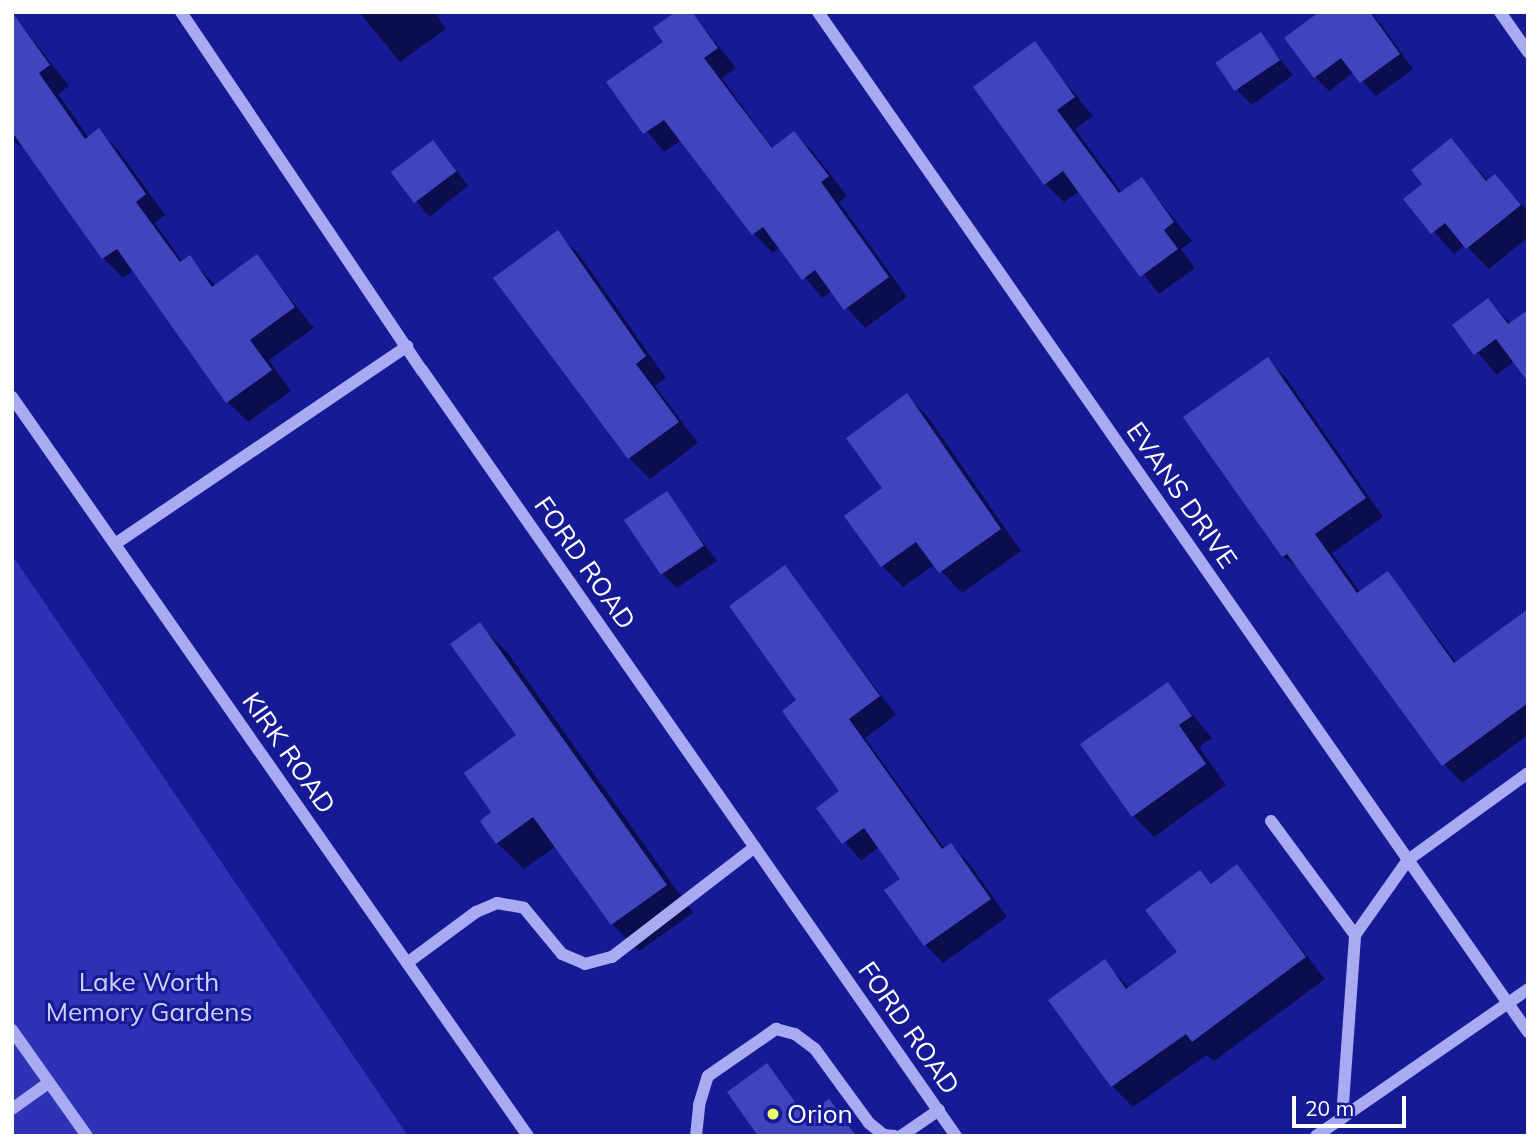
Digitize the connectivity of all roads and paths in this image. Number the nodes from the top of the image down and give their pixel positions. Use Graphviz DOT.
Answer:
graph roads {
  1 [pos="181,12"];
  2 [pos="818,12"];
  3 [pos="1500,12"];
  4 [pos="1528,52"];
  5 [pos="407,346"];
  6 [pos="12,397"];
  7 [pos="114,544"];
  8 [pos="1528,773"];
  9 [pos="1271,821"];
  10 [pos="755,847"];
  11 [pos="1408,860"];
  12 [pos="1355,935"];
  13 [pos="407,963"];
  14 [pos="1528,989"];
  15 [pos="1507,1003"];
  16 [pos="12,1030"];
  17 [pos="1528,1032"];
  18 [pos="48,1083"];
  19 [pos="12,1109"];
  20 [pos="939,1111"];
  21 [pos="1342,1118"];
  22 [pos="887,1135"];
  23 [pos="87,1136"];
  24 [pos="528,1136"];
  25 [pos="696,1136"];
  26 [pos="901,1136"];
  27 [pos="956,1136"];
  28 [pos="1316,1136"];
  1 -- 5 [label="street, FORD ROAD"];
  2 -- 11 [label="street, EVANS DRIVE"];
  3 -- 4 [label="street"];
  5 -- 7 [label="street"];
  5 -- 10 [label="street, FORD ROAD"];
  6 -- 7 [label="street, KIRK ROAD"];
  7 -- 13 [label="street, KIRK ROAD"];
  8 -- 11 [label="street"];
  9 -- 12 [label="street"];
  10 -- 13 [label="street"];
  10 -- 20 [label="street, FORD ROAD"];
  11 -- 12 [label="street"];
  11 -- 15 [label="street, EVANS DRIVE"];
  12 -- 21 [label="street"];
  13 -- 24 [label="street, KIRK ROAD"];
  14 -- 15 [label="street"];
  15 -- 17 [label="street, EVANS DRIVE"];
  15 -- 21 [label="street"];
  16 -- 18 [label="street"];
  18 -- 19 [label="street"];
  18 -- 23 [label="street"];
  20 -- 26 [label="street"];
  20 -- 27 [label="street, FORD ROAD"];
  21 -- 28 [label="street"];
  22 -- 25 [label="street"];
}
